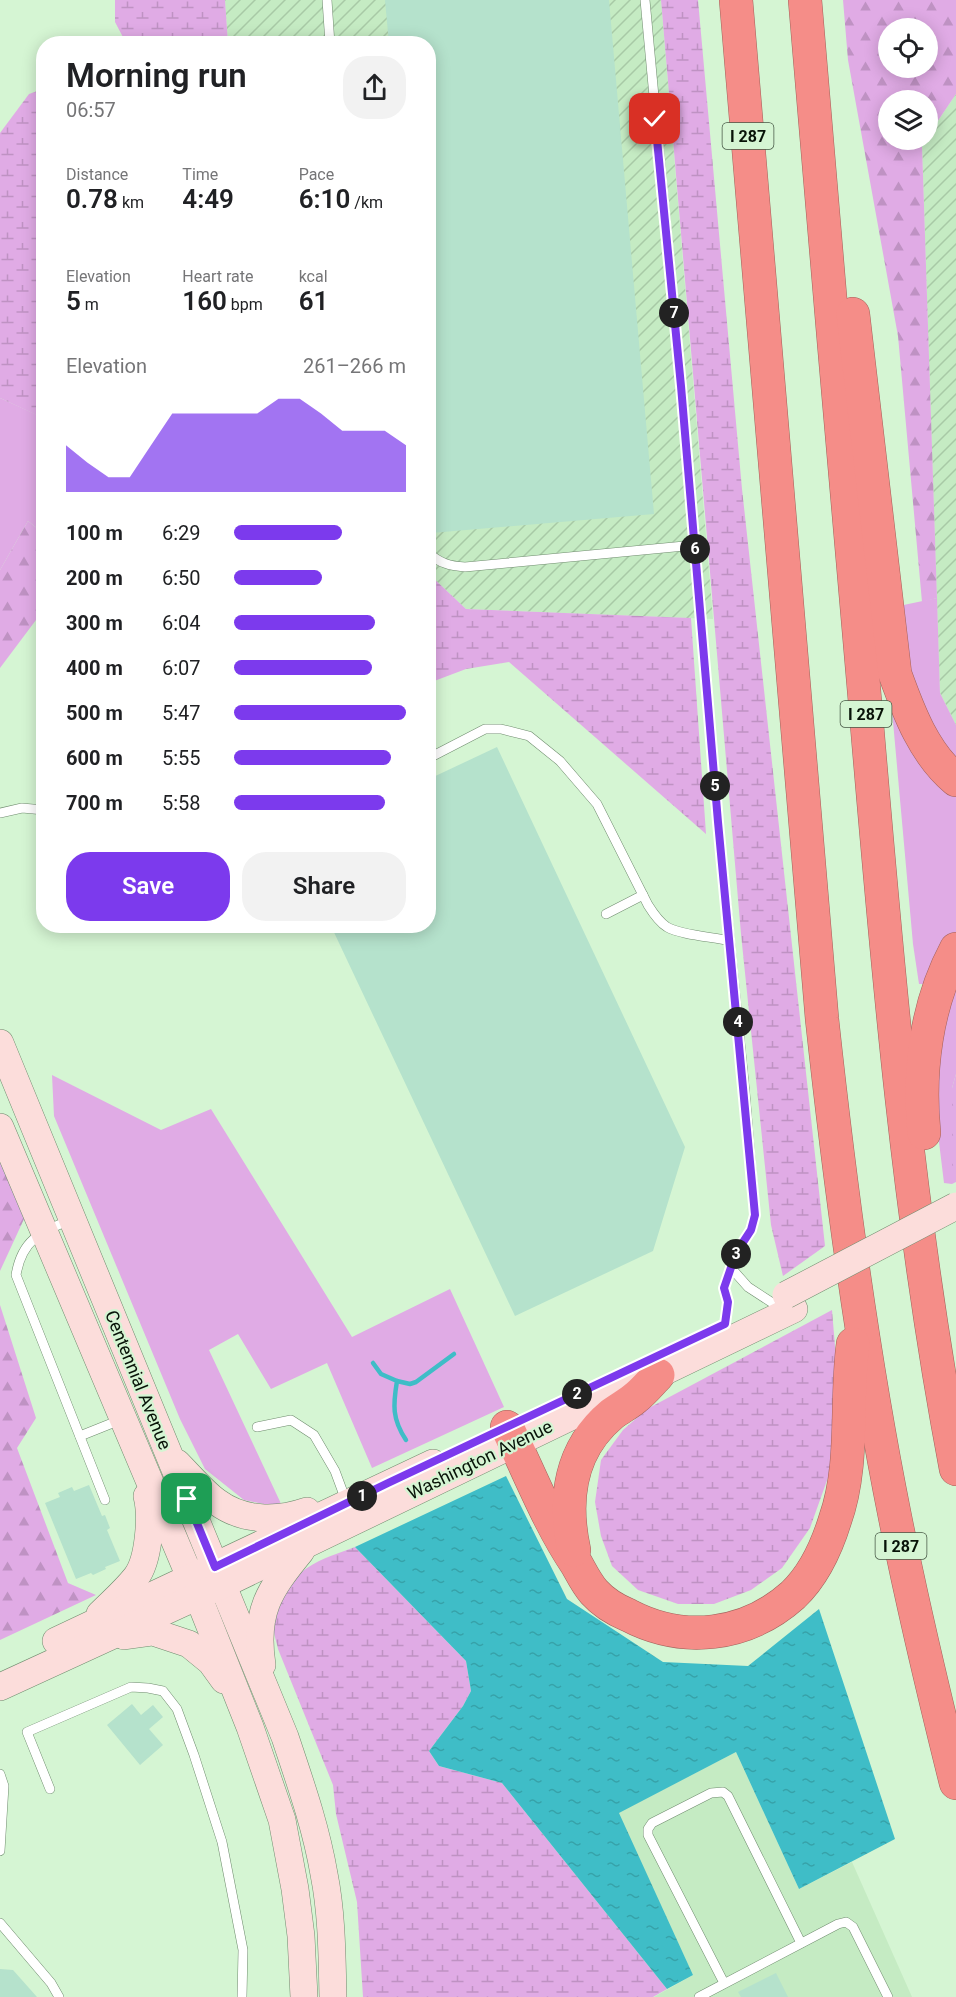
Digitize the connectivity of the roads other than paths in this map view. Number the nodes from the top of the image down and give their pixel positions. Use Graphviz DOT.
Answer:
graph roads {
  1 [pos="327,0"];
  2 [pos="645,0"];
  3 [pos="736,0"];
  4 [pos="805,0"];
  5 [pos="329,36"];
  6 [pos="819,169"];
  7 [pos="695,546"];
  8 [pos="436,560"];
  9 [pos="436,754"];
  10 [pos="956,780"];
  11 [pos="36,809"];
  12 [pos="0,813"];
  13 [pos="643,895"];
  14 [pos="606,914"];
  15 [pos="730,941"];
  16 [pos="956,949"];
  17 [pos="0,1043"];
  18 [pos="0,1126"];
  19 [pos="956,1206"];
  20 [pos="72,1219"];
  21 [pos="956,1226"];
  22 [pos="43,1231"];
  23 [pos="921,1259"];
  24 [pos="732,1269"];
  25 [pos="783,1302"];
  26 [pos="858,1306"];
  27 [pos="725,1324"];
  28 [pos="658,1375"];
  29 [pos="122,1419"];
  30 [pos="257,1428"];
  31 [pos="80,1436"];
  32 [pos="511,1436"];
  33 [pos="134,1448"];
  34 [pos="169,1455"];
  35 [pos="956,1469"];
  36 [pos="388,1483"];
  37 [pos="345,1498"];
  38 [pos="105,1500"];
  39 [pos="306,1544"];
  40 [pos="578,1567"];
  41 [pos="219,1576"];
  42 [pos="194,1588"];
  43 [pos="98,1631"];
  44 [pos="0,1666"];
  45 [pos="0,1687"];
  46 [pos="266,1690"];
  47 [pos="241,1704"];
  48 [pos="0,1774"];
  49 [pos="956,1783"];
  50 [pos="50,1789"];
  51 [pos="0,1851"];
  52 [pos="0,1923"];
  53 [pos="301,1936"];
  54 [pos="801,1943"];
  55 [pos="724,1983"];
  56 [pos="58,1997"];
  57 [pos="242,1997"];
  58 [pos="291,1997"];
  59 [pos="304,1997"];
  60 [pos="333,1997"];
  61 [pos="699,1997"];
  62 [pos="888,1997"];
  1 -- 5 [label="lane"];
  2 -- 7 [label="lane"];
  3 -- 26 [label="highway, I 287"];
  4 -- 6 [label="highway, I 287"];
  6 -- 10 [label="highway"];
  6 -- 23 [label="highway, I 287"];
  7 -- 8 [label="lane"];
  7 -- 15 [label="lane"];
  9 -- 13 [label="lane"];
  11 -- 12 [label="lane"];
  13 -- 14 [label="lane"];
  13 -- 15 [label="lane"];
  15 -- 24 [label="lane"];
  16 -- 23 [label="highway"];
  17 -- 20 [label="main road, Centennial Avenue"];
  18 -- 22 [label="main road, Centennial Avenue"];
  19 -- 25 [label="main road, Washington Avenue, bridge"];
  20 -- 22 [label="lane"];
  20 -- 34 [label="main road, Centennial Avenue"];
  21 -- 25 [label="main road, Washington Avenue"];
  22 -- 29 [label="main road, Centennial Avenue"];
  22 -- 31 [label="lane"];
  23 -- 35 [label="highway, I 287"];
  24 -- 25 [label="lane"];
  24 -- 27 [label="lane"];
  25 -- 27 [label="main road, Washington Avenue"];
  25 -- 28 [label="main road, Washington Avenue"];
  26 -- 40 [label="highway"];
  26 -- 49 [label="highway, I 287"];
  27 -- 32 [label="main road, Washington Avenue"];
  28 -- 32 [label="main road, Washington Avenue"];
  28 -- 40 [label="highway"];
  29 -- 31 [label="lane"];
  29 -- 33 [label="main road, Centennial Avenue"];
  30 -- 37 [label="lane"];
  31 -- 38 [label="lane"];
  32 -- 36 [label="main road, Washington Avenue"];
  32 -- 39 [label="main road, Washington Avenue"];
  32 -- 40 [label="highway"];
  33 -- 42 [label="main road, Centennial Avenue"];
  33 -- 43 [label="main road"];
  34 -- 37 [label="main road"];
  34 -- 41 [label="main road, Centennial Avenue"];
  36 -- 37 [label="main road"];
  36 -- 41 [label="main road, Washington Avenue"];
  39 -- 41 [label="main road, Washington Avenue"];
  39 -- 46 [label="main road"];
  41 -- 42 [label="main road, Washington Avenue"];
  41 -- 46 [label="main road, Centennial Avenue"];
  42 -- 43 [label="main road, Washington Avenue"];
  42 -- 47 [label="main road, Centennial Avenue"];
  43 -- 44 [label="main road, Washington Avenue"];
  43 -- 45 [label="main road, Washington Avenue"];
  43 -- 47 [label="main road"];
  46 -- 60 [label="main road, Centennial Avenue"];
  47 -- 53 [label="main road, Centennial Avenue"];
  48 -- 51 [label="lane"];
  50 -- 57 [label="lane"];
  52 -- 56 [label="lane"];
  53 -- 58 [label="main road"];
  53 -- 59 [label="main road, Centennial Avenue"];
  54 -- 55 [label="lane"];
  54 -- 55 [label="lane"];
  54 -- 62 [label="lane"];
  55 -- 61 [label="lane"];
}
